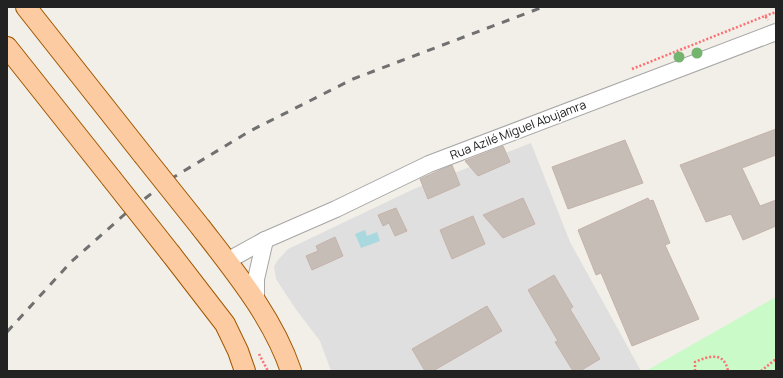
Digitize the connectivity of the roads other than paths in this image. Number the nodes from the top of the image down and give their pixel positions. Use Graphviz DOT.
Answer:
graph roads {
  1 [pos="26,7"];
  2 [pos="776,32"];
  3 [pos="7,47"];
  4 [pos="266,240"];
  5 [pos="227,261"];
  6 [pos="256,301"];
  7 [pos="245,371"];
  8 [pos="291,371"];
  1 -- 5 [label="main road, bridge"];
  2 -- 4 [label="street, Rua Azilé Miguel Abujamra"];
  3 -- 7 [label="main road, bridge"];
  4 -- 5 [label="street, Rua Azilé Miguel Abujamra"];
  4 -- 6 [label="street"];
  5 -- 6 [label="main road"];
  6 -- 8 [label="main road"];
}
